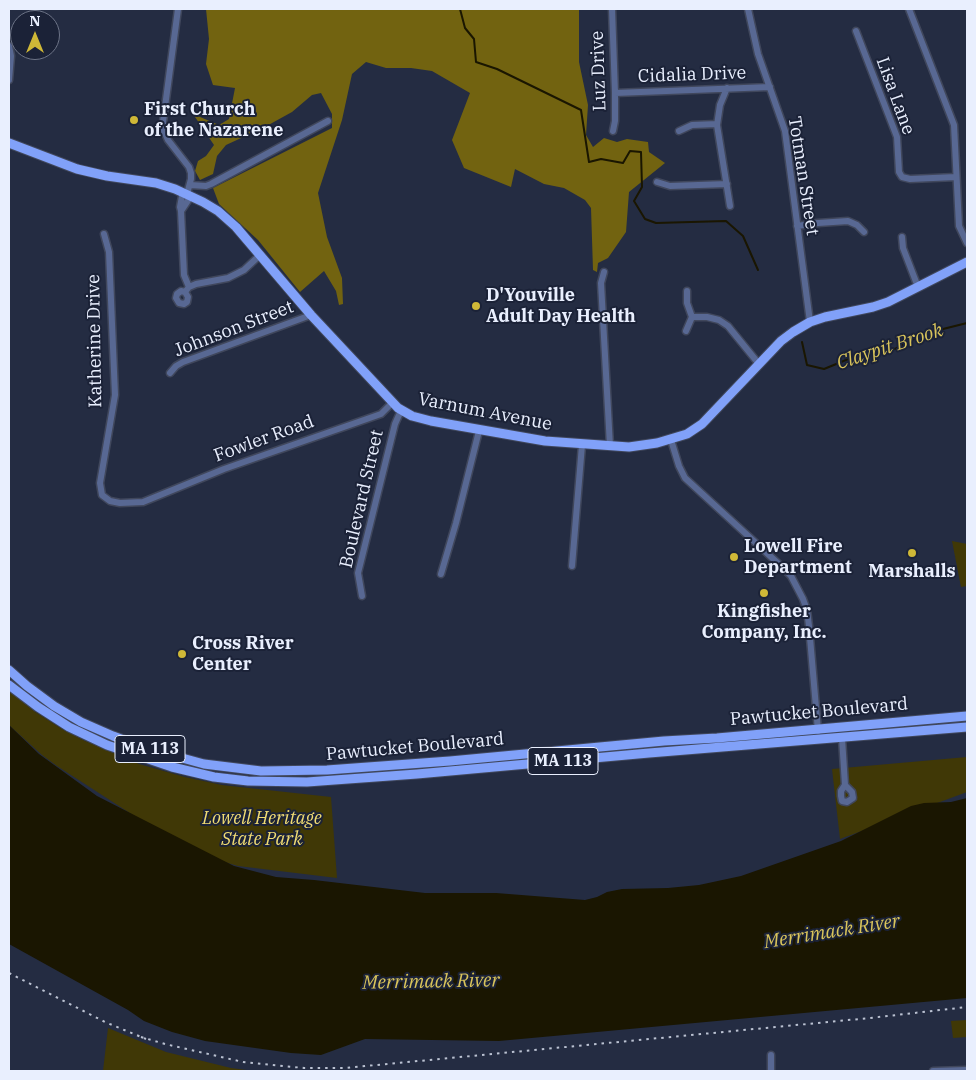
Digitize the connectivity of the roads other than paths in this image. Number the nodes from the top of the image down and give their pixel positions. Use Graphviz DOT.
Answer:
graph roads {
  1 [pos="178,9"];
  2 [pos="612,9"];
  3 [pos="748,9"];
  4 [pos="909,9"];
  5 [pos="856,31"];
  6 [pos="9,46"];
  7 [pos="9,80"];
  8 [pos="770,87"];
  9 [pos="727,88"];
  10 [pos="615,93"];
  11 [pos="328,121"];
  12 [pos="717,124"];
  13 [pos="613,131"];
  14 [pos="679,131"];
  15 [pos="9,143"];
  16 [pos="956,177"];
  17 [pos="657,182"];
  18 [pos="727,184"];
  19 [pos="189,189"];
  20 [pos="730,206"];
  21 [pos="797,226"];
  22 [pos="864,232"];
  23 [pos="104,234"];
  24 [pos="902,237"];
  25 [pos="967,243"];
  26 [pos="260,255"];
  27 [pos="967,262"];
  28 [pos="604,272"];
  29 [pos="918,287"];
  30 [pos="687,291"];
  31 [pos="312,315"];
  32 [pos="692,317"];
  33 [pos="810,322"];
  34 [pos="686,331"];
  35 [pos="759,364"];
  36 [pos="170,373"];
  37 [pos="392,403"];
  38 [pos="403,411"];
  39 [pos="479,431"];
  40 [pos="671,440"];
  41 [pos="582,445"];
  42 [pos="610,446"];
  43 [pos="143,502"];
  44 [pos="572,566"];
  45 [pos="441,574"];
  46 [pos="362,596"];
  47 [pos="9,670"];
  48 [pos="9,685"];
  49 [pos="967,716"];
  50 [pos="967,727"];
  51 [pos="818,729"];
  52 [pos="842,738"];
  53 [pos="818,740"];
  54 [pos="845,785"];
  55 [pos="771,1055"];
  56 [pos="967,1070"];
  57 [pos="771,1071"];
  58 [pos="934,1071"];
  1 -- 19 [label="street"];
  2 -- 10 [label="street, Luz Drive"];
  3 -- 8 [label="street, Totman Street"];
  4 -- 16 [label="street"];
  5 -- 16 [label="street, Lisa Lane"];
  6 -- 7 [label="street"];
  8 -- 9 [label="street, Cidalia Drive"];
  8 -- 21 [label="street, Totman Street"];
  9 -- 10 [label="street, Cidalia Drive"];
  9 -- 12 [label="street"];
  10 -- 13 [label="street, Luz Drive"];
  11 -- 19 [label="street"];
  12 -- 14 [label="street"];
  12 -- 18 [label="street"];
  15 -- 19 [label="main road, Varnum Avenue"];
  16 -- 25 [label="street"];
  17 -- 18 [label="street"];
  18 -- 20 [label="street"];
  19 -- 26 [label="main road, Varnum Avenue"];
  19 -- 26 [label="street"];
  21 -- 22 [label="street"];
  21 -- 33 [label="street, Totman Street"];
  23 -- 43 [label="street, Katherine Drive"];
  24 -- 29 [label="street"];
  26 -- 31 [label="main road, Varnum Avenue"];
  27 -- 29 [label="main road, Varnum Avenue"];
  28 -- 42 [label="street"];
  29 -- 33 [label="main road, Varnum Avenue"];
  30 -- 32 [label="street"];
  31 -- 36 [label="street, Johnson Street"];
  31 -- 37 [label="main road, Varnum Avenue"];
  32 -- 34 [label="street"];
  32 -- 35 [label="street"];
  33 -- 35 [label="main road, Varnum Avenue"];
  35 -- 40 [label="main road, Varnum Avenue"];
  37 -- 38 [label="main road, Varnum Avenue"];
  37 -- 43 [label="street, Fowler Road"];
  38 -- 39 [label="main road, Varnum Avenue"];
  38 -- 46 [label="street, Boulevard Street"];
  39 -- 41 [label="main road, Varnum Avenue"];
  39 -- 45 [label="street"];
  40 -- 42 [label="main road, Varnum Avenue"];
  40 -- 51 [label="street"];
  41 -- 42 [label="main road, Varnum Avenue"];
  41 -- 44 [label="street"];
  47 -- 51 [label="main road, Pawtucket Boulevard / MA 113"];
  48 -- 53 [label="main road, Pawtucket Boulevard / MA 113"];
  49 -- 51 [label="main road, Pawtucket Boulevard / MA 113"];
  50 -- 52 [label="main road, Pawtucket Boulevard / MA 113"];
  51 -- 53 [label="street"];
  52 -- 53 [label="main road, Pawtucket Boulevard / MA 113"];
  52 -- 54 [label="street"];
  55 -- 57 [label="street"];
  56 -- 58 [label="street"];
}
